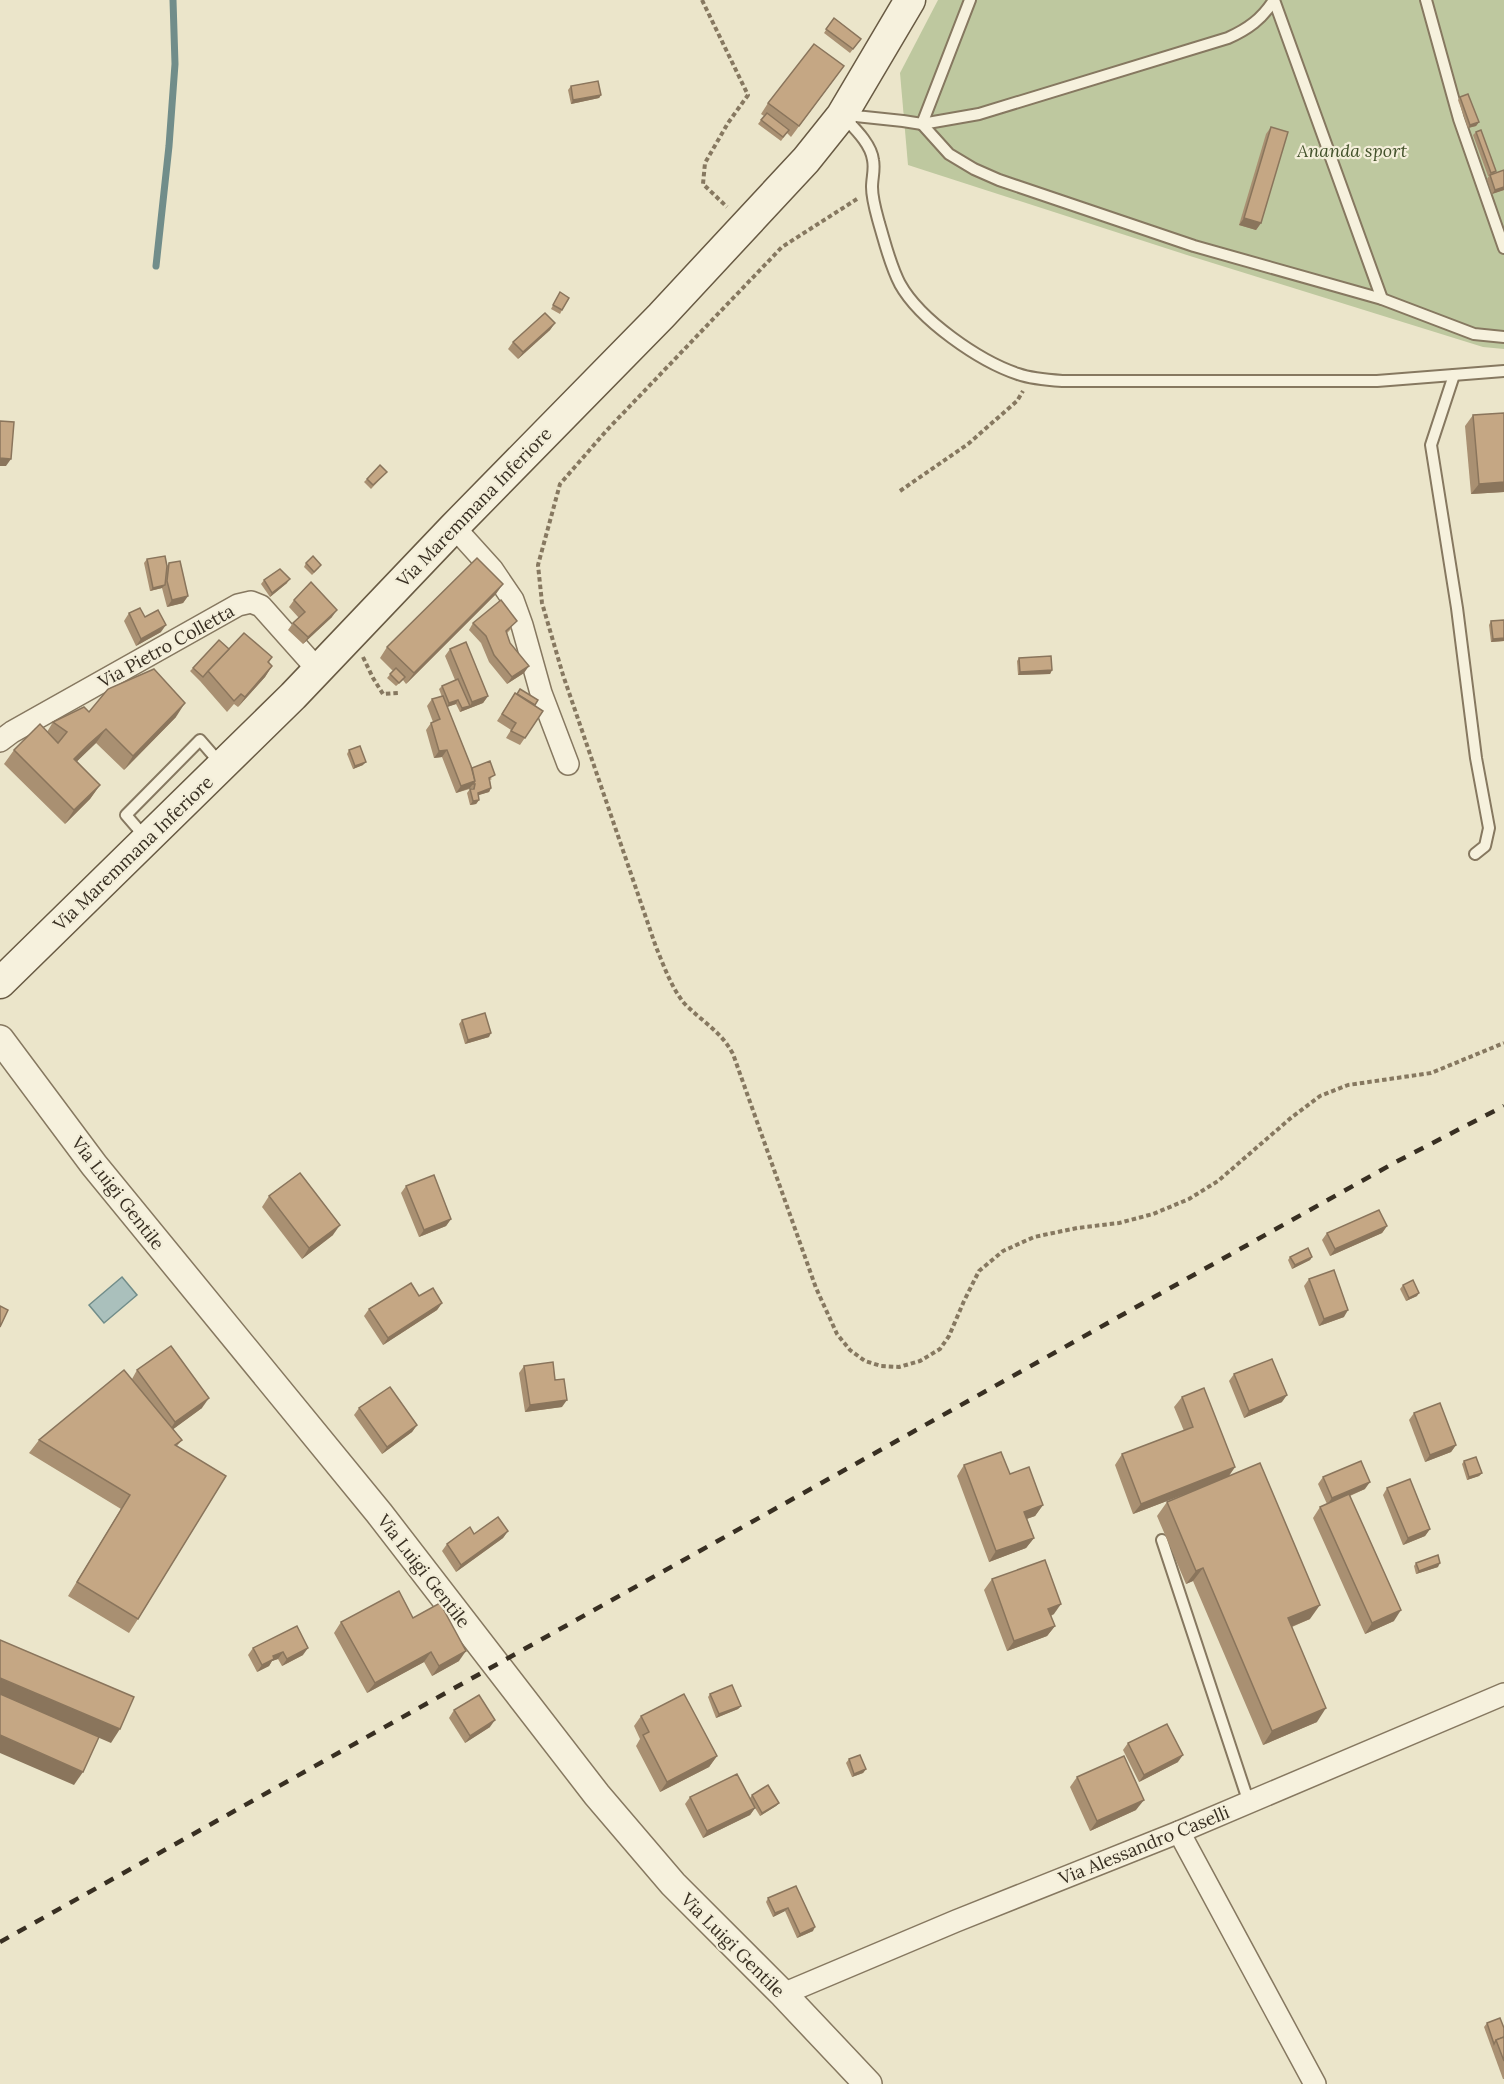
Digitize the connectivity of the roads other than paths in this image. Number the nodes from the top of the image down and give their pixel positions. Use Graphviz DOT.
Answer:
graph roads {
  1 [pos="910,0"];
  2 [pos="970,0"];
  3 [pos="1274,0"];
  4 [pos="1426,0"];
  5 [pos="842,115"];
  6 [pos="922,124"];
  7 [pos="1504,248"];
  8 [pos="1382,299"];
  9 [pos="1504,337"];
  10 [pos="1504,371"];
  11 [pos="1454,375"];
  12 [pos="454,527"];
  13 [pos="318,670"];
  14 [pos="0,741"];
  15 [pos="568,764"];
  16 [pos="1475,854"];
  17 [pos="0,983"];
  18 [pos="0,1039"];
  19 [pos="1162,1540"];
  20 [pos="1504,1694"];
  21 [pos="1249,1803"];
  22 [pos="1179,1832"];
  23 [pos="783,1994"];
  24 [pos="858,2078"];
  25 [pos="1315,2084"];
  1 -- 5 [label="main road, Via Maremmana Inferiore"];
  2 -- 6 [label="lane"];
  3 -- 6 [label="lane"];
  3 -- 8 [label="lane"];
  4 -- 7 [label="lane"];
  5 -- 6 [label="lane"];
  5 -- 11 [label="lane"];
  5 -- 12 [label="main road, Via Maremmana Inferiore"];
  6 -- 8 [label="lane"];
  8 -- 9 [label="lane"];
  10 -- 11 [label="lane"];
  11 -- 16 [label="lane"];
  12 -- 13 [label="main road, Via Maremmana Inferiore"];
  12 -- 15 [label="street"];
  13 -- 14 [label="street, Via Pietro Colletta"];
  13 -- 17 [label="main road, Via Maremmana Inferiore"];
  18 -- 23 [label="street, Via Luigi Gentile"];
  19 -- 21 [label="lane"];
  20 -- 21 [label="street, Via Alessandro Caselli"];
  21 -- 22 [label="street, Via Alessandro Caselli"];
  22 -- 23 [label="street, Via Alessandro Caselli"];
  22 -- 25 [label="street"];
  23 -- 24 [label="street, Via Luigi Gentile"];
}
